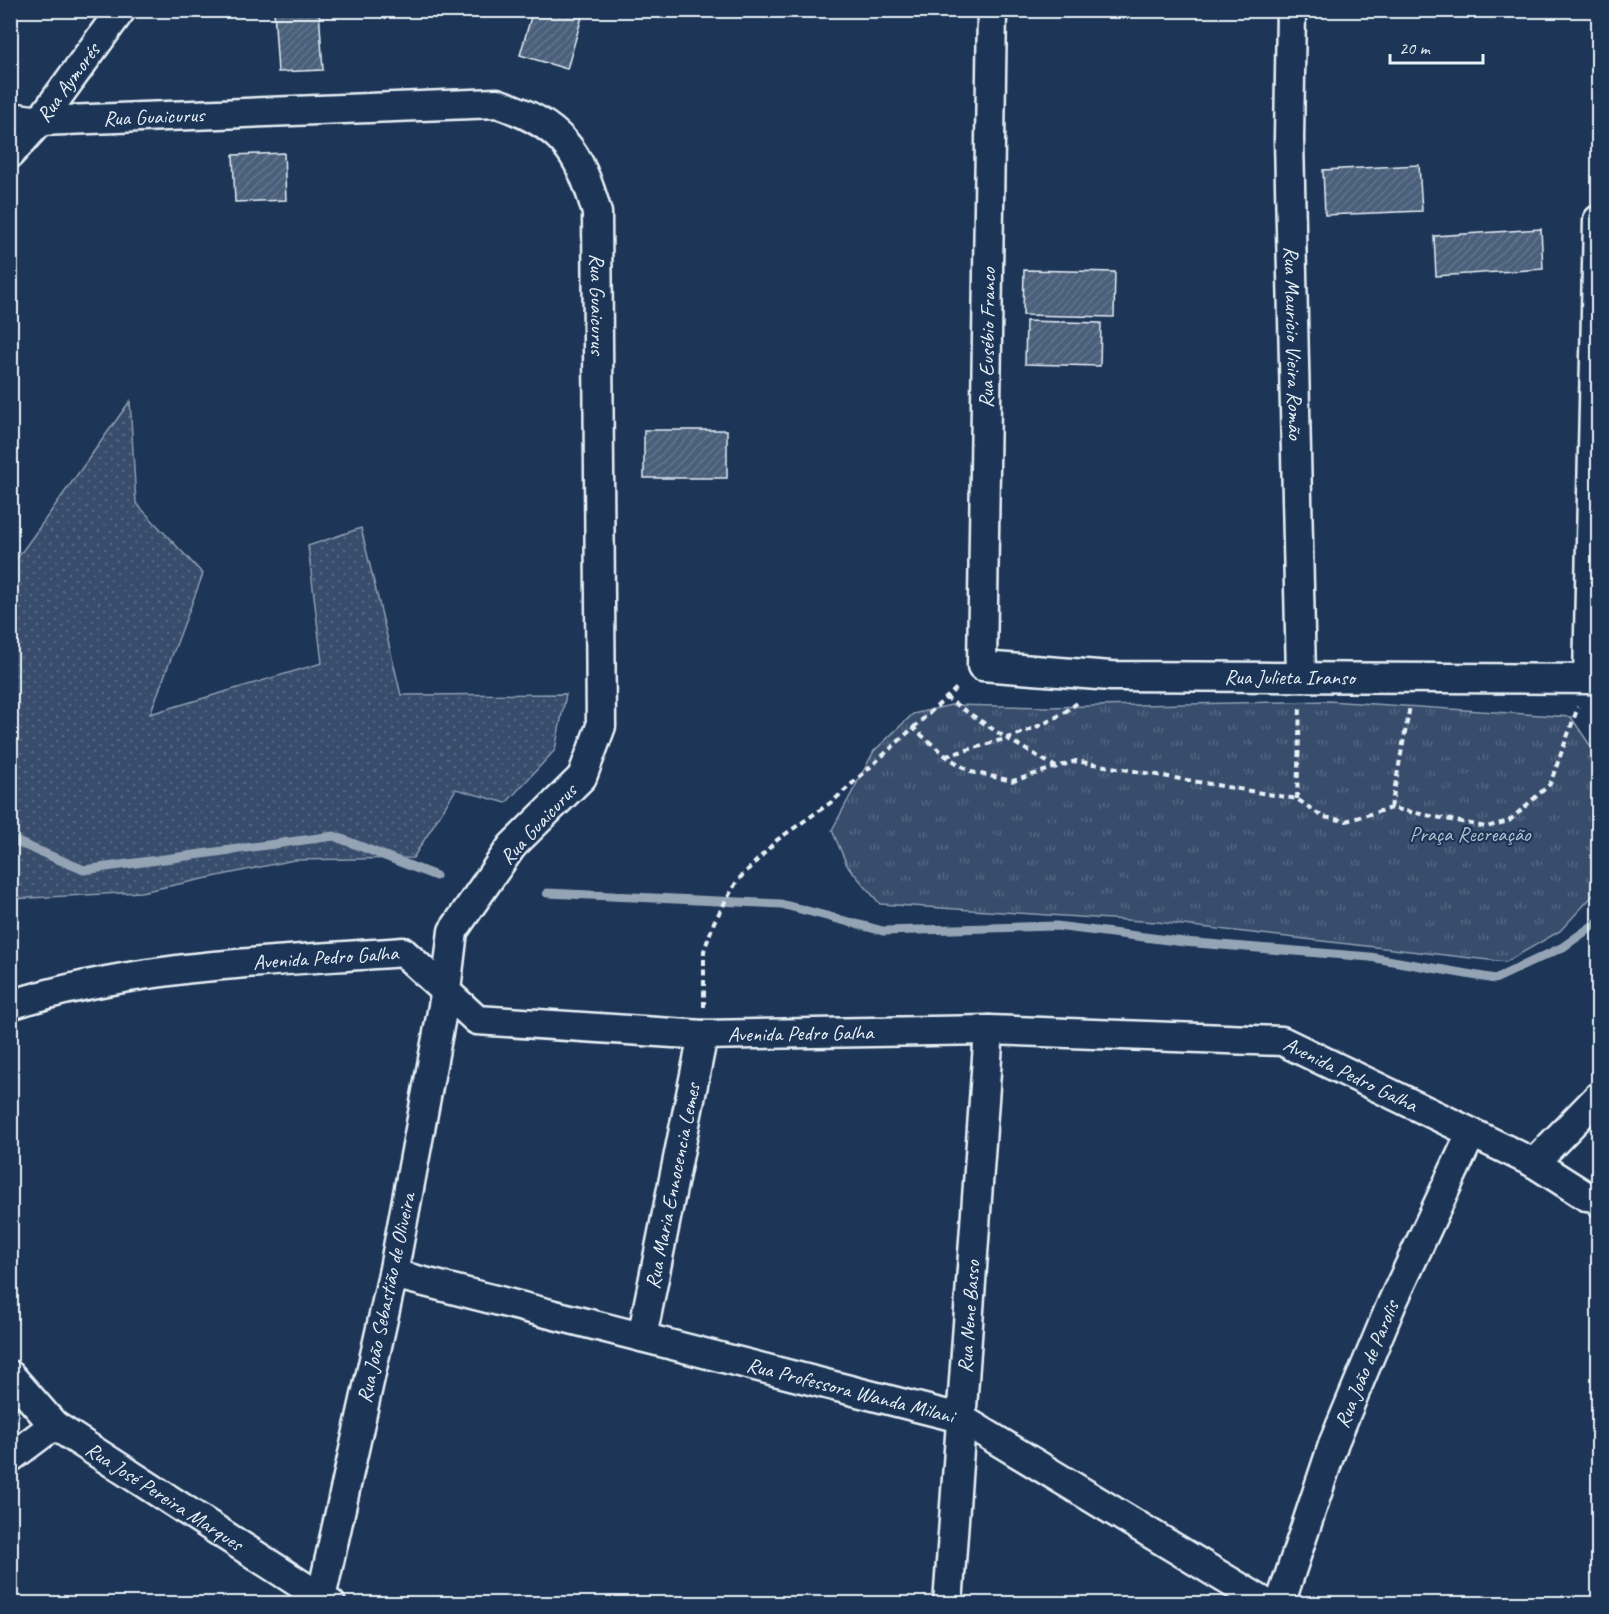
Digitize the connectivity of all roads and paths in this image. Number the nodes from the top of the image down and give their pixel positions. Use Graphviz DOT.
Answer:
graph roads {
  1 [pos="122,10"];
  2 [pos="992,10"];
  3 [pos="1291,10"];
  4 [pos="10,117"];
  5 [pos="40,120"];
  6 [pos="10,154"];
  7 [pos="1599,220"];
  8 [pos="982,666"];
  9 [pos="1111,676"];
  10 [pos="1301,676"];
  11 [pos="1416,677"];
  12 [pos="1593,679"];
  13 [pos="945,697"];
  14 [pos="912,727"];
  15 [pos="1005,738"];
  16 [pos="946,756"];
  17 [pos="1056,767"];
  18 [pos="1297,799"];
  19 [pos="1391,808"];
  20 [pos="446,990"];
  21 [pos="10,1005"];
  22 [pos="989,1030"];
  23 [pos="703,1035"];
  24 [pos="1599,1097"];
  25 [pos="1471,1134"];
  26 [pos="1534,1163"];
  27 [pos="1594,1202"];
  28 [pos="393,1274"];
  29 [pos="642,1336"];
  30 [pos="10,1376"];
  31 [pos="960,1418"];
  32 [pos="54,1425"];
  33 [pos="10,1458"];
  34 [pos="323,1602"];
  35 [pos="948,1604"];
  36 [pos="1267,1604"];
  37 [pos="1280,1604"];
  1 -- 5 [label="street, Rua Aymorés"];
  2 -- 8 [label="street, Rua Eusébio Franco"];
  3 -- 10 [label="street, Rua Maurício Vieira Romão"];
  4 -- 5 [label="street, Rua Guaicurus"];
  5 -- 6 [label="street, Rua Aymorés"];
  5 -- 20 [label="street, Rua Guaicurus"];
  7 -- 12 [label="street"];
  8 -- 9 [label="street, Rua Julieta Iranso"];
  8 -- 13 [label="path"];
  9 -- 10 [label="street, Rua Julieta Iranso"];
  9 -- 15 [label="path"];
  10 -- 11 [label="street, Rua Julieta Iranso"];
  10 -- 18 [label="path"];
  11 -- 12 [label="street, Rua Julieta Iranso"];
  11 -- 19 [label="path"];
  12 -- 19 [label="path"];
  13 -- 14 [label="path"];
  13 -- 15 [label="path"];
  14 -- 16 [label="path"];
  14 -- 23 [label="path"];
  15 -- 16 [label="path"];
  15 -- 17 [label="path"];
  16 -- 17 [label="path"];
  17 -- 18 [label="path"];
  18 -- 19 [label="path"];
  20 -- 21 [label="street, Avenida Pedro Galha"];
  20 -- 23 [label="street, Avenida Pedro Galha"];
  20 -- 28 [label="street, Rua João Sebastião de Oliveira"];
  22 -- 23 [label="street, Avenida Pedro Galha"];
  22 -- 25 [label="street, Avenida Pedro Galha"];
  22 -- 31 [label="street, Rua Nene Basso"];
  23 -- 29 [label="street, Rua Maria Ennocencia Lemes"];
  24 -- 26 [label="street"];
  25 -- 26 [label="street, Avenida Pedro Galha"];
  25 -- 37 [label="street, Rua João de Parolis"];
  26 -- 27 [label="street, Avenida Pedro Galha"];
  28 -- 29 [label="street, Rua Professora Wanda Milani"];
  28 -- 34 [label="street, Rua João Sebastião de Oliveira"];
  29 -- 31 [label="street, Rua Professora Wanda Milani"];
  30 -- 32 [label="street, Rua José Pereira Marques"];
  31 -- 35 [label="street, Rua Nene Basso"];
  31 -- 36 [label="street, Rua Professora Wanda Milani"];
  32 -- 33 [label="street"];
  32 -- 34 [label="street, Rua José Pereira Marques"];
}
